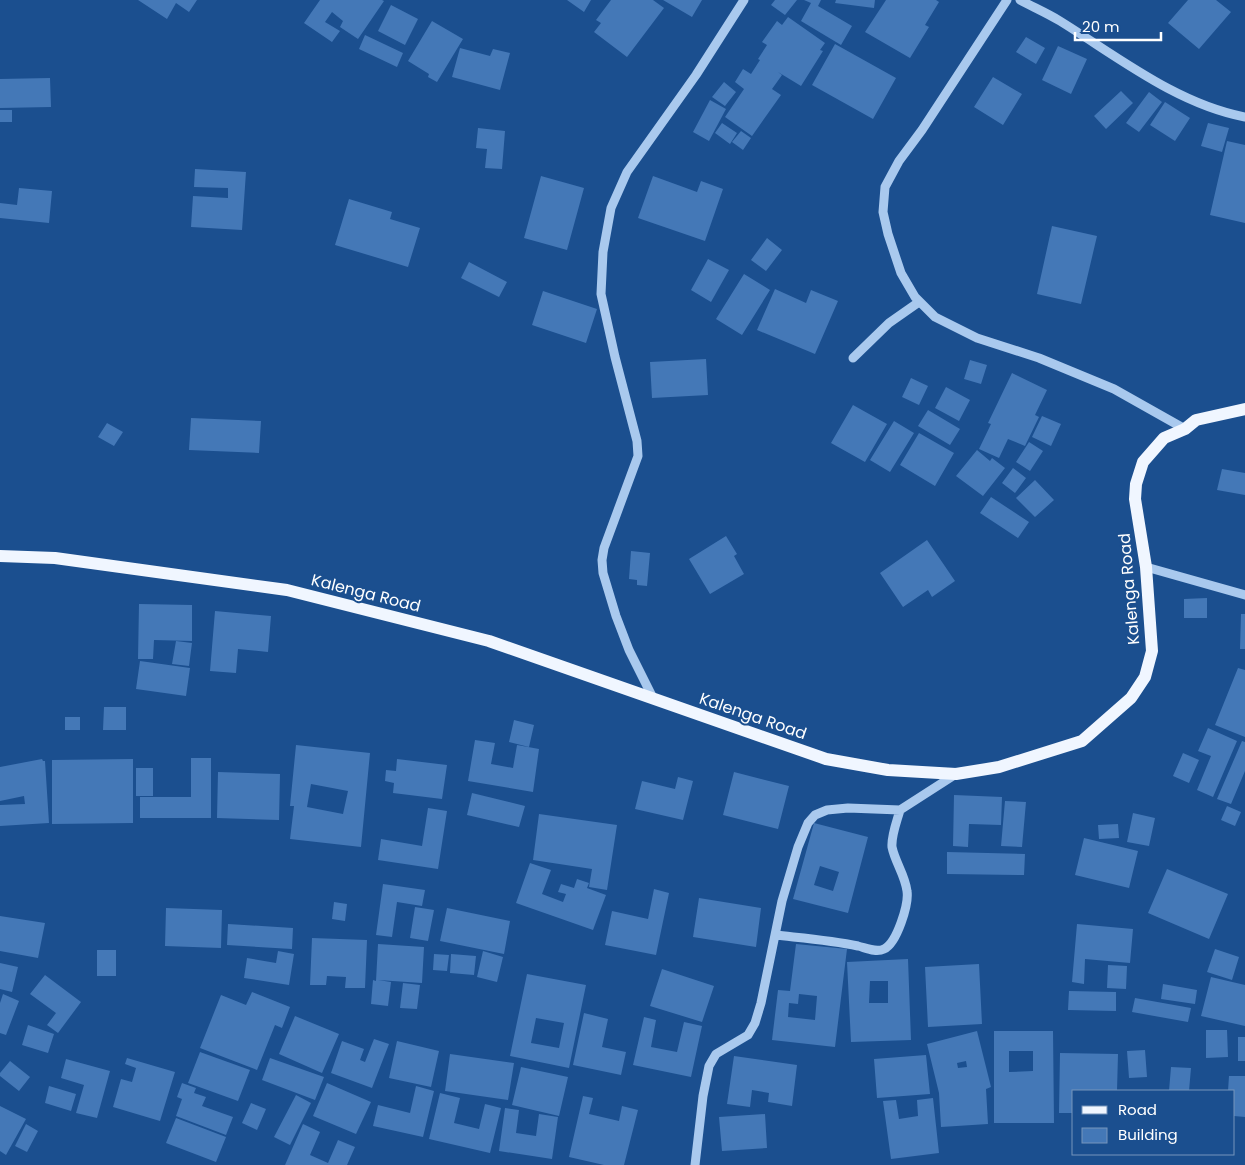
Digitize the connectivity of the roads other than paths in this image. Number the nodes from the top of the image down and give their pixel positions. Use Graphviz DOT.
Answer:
graph roads {
  1 [pos="744,0"];
  2 [pos="1007,0"];
  3 [pos="1020,0"];
  4 [pos="1245,117"];
  5 [pos="919,302"];
  6 [pos="853,358"];
  7 [pos="1245,409"];
  8 [pos="1185,429"];
  9 [pos="0,556"];
  10 [pos="1146,567"];
  11 [pos="1245,596"];
  12 [pos="653,698"];
  13 [pos="956,774"];
  14 [pos="900,810"];
  15 [pos="775,935"];
  16 [pos="695,1165"];
  1 -- 12 [label="street"];
  2 -- 5 [label="street"];
  3 -- 4 [label="street"];
  5 -- 6 [label="street"];
  5 -- 8 [label="street"];
  7 -- 8 [label="main road, Kalenga Road"];
  8 -- 10 [label="main road, Kalenga Road"];
  9 -- 12 [label="main road, Kalenga Road"];
  10 -- 11 [label="street"];
  10 -- 13 [label="main road, Kalenga Road"];
  12 -- 13 [label="main road, Kalenga Road"];
  13 -- 14 [label="street"];
  14 -- 15 [label="street"];
  14 -- 15 [label="street"];
  15 -- 16 [label="street"];
}
